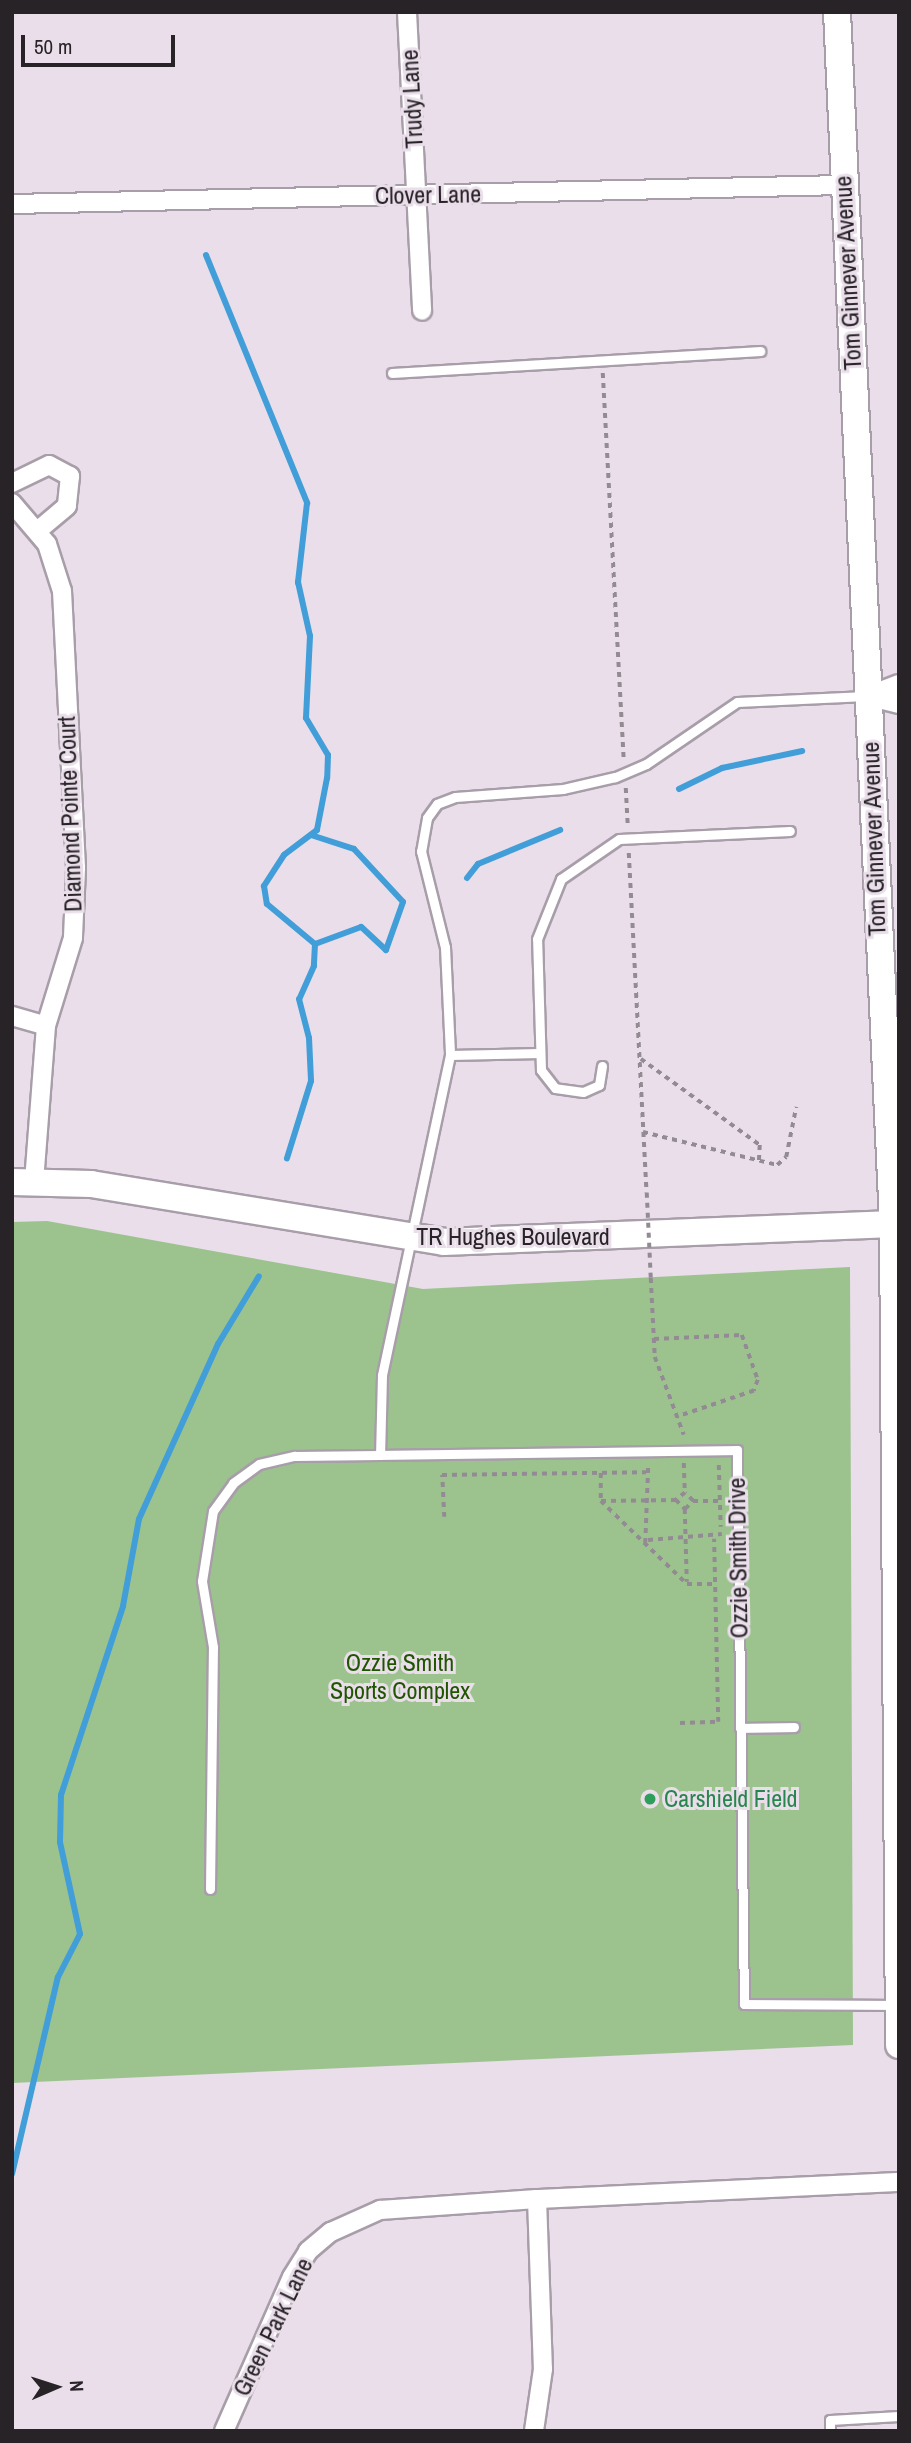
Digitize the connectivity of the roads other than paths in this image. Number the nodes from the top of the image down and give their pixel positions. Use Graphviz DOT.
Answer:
graph roads {
  1 [pos="407,12"];
  2 [pos="837,12"];
  3 [pos="844,185"];
  4 [pos="417,196"];
  5 [pos="12,204"];
  6 [pos="422,311"];
  7 [pos="760,351"];
  8 [pos="392,373"];
  9 [pos="12,483"];
  10 [pos="12,503"];
  11 [pos="37,531"];
  12 [pos="899,684"];
  13 [pos="867,696"];
  14 [pos="899,704"];
  15 [pos="790,831"];
  16 [pos="12,1016"];
  17 [pos="46,1026"];
  18 [pos="540,1052"];
  19 [pos="450,1055"];
  20 [pos="602,1066"];
  21 [pos="23,1181"];
  22 [pos="893,1224"];
  23 [pos="413,1239"];
  24 [pos="380,1455"];
  25 [pos="898,1502"];
  26 [pos="740,1727"];
  27 [pos="794,1727"];
  28 [pos="210,1889"];
  29 [pos="898,2005"];
  30 [pos="899,2045"];
  31 [pos="899,2182"];
  32 [pos="537,2199"];
  33 [pos="899,2416"];
  34 [pos="224,2431"];
  35 [pos="534,2431"];
  36 [pos="830,2431"];
  1 -- 4 [label="street, Trudy Lane"];
  2 -- 3 [label="main road, Tom Ginnever Avenue"];
  3 -- 4 [label="street, Clover Lane"];
  3 -- 13 [label="main road, Tom Ginnever Avenue"];
  4 -- 5 [label="street, Clover Lane"];
  4 -- 6 [label="street, Trudy Lane"];
  7 -- 8 [label="lane"];
  9 -- 11 [label="street"];
  10 -- 11 [label="street, Diamond Pointe Court"];
  11 -- 17 [label="street, Diamond Pointe Court"];
  12 -- 13 [label="street"];
  13 -- 14 [label="street"];
  13 -- 19 [label="lane"];
  13 -- 22 [label="main road, Tom Ginnever Avenue"];
  15 -- 18 [label="lane"];
  16 -- 17 [label="street"];
  17 -- 21 [label="street, Diamond Pointe Court"];
  18 -- 19 [label="lane"];
  18 -- 20 [label="lane"];
  19 -- 23 [label="lane"];
  21 -- 23 [label="main road, TR Hughes Boulevard"];
  22 -- 23 [label="main road, TR Hughes Boulevard"];
  22 -- 25 [label="main road, Tom Ginnever Avenue"];
  23 -- 24 [label="lane"];
  24 -- 26 [label="lane, Ozzie Smith Drive"];
  24 -- 28 [label="lane"];
  25 -- 29 [label="main road, Tom Ginnever Avenue"];
  26 -- 27 [label="lane"];
  26 -- 29 [label="lane, Ozzie Smith Drive"];
  29 -- 30 [label="main road, Tom Ginnever Avenue"];
  31 -- 32 [label="street, Green Park Lane"];
  32 -- 34 [label="street, Green Park Lane"];
  32 -- 35 [label="street"];
  33 -- 36 [label="lane"];
}
